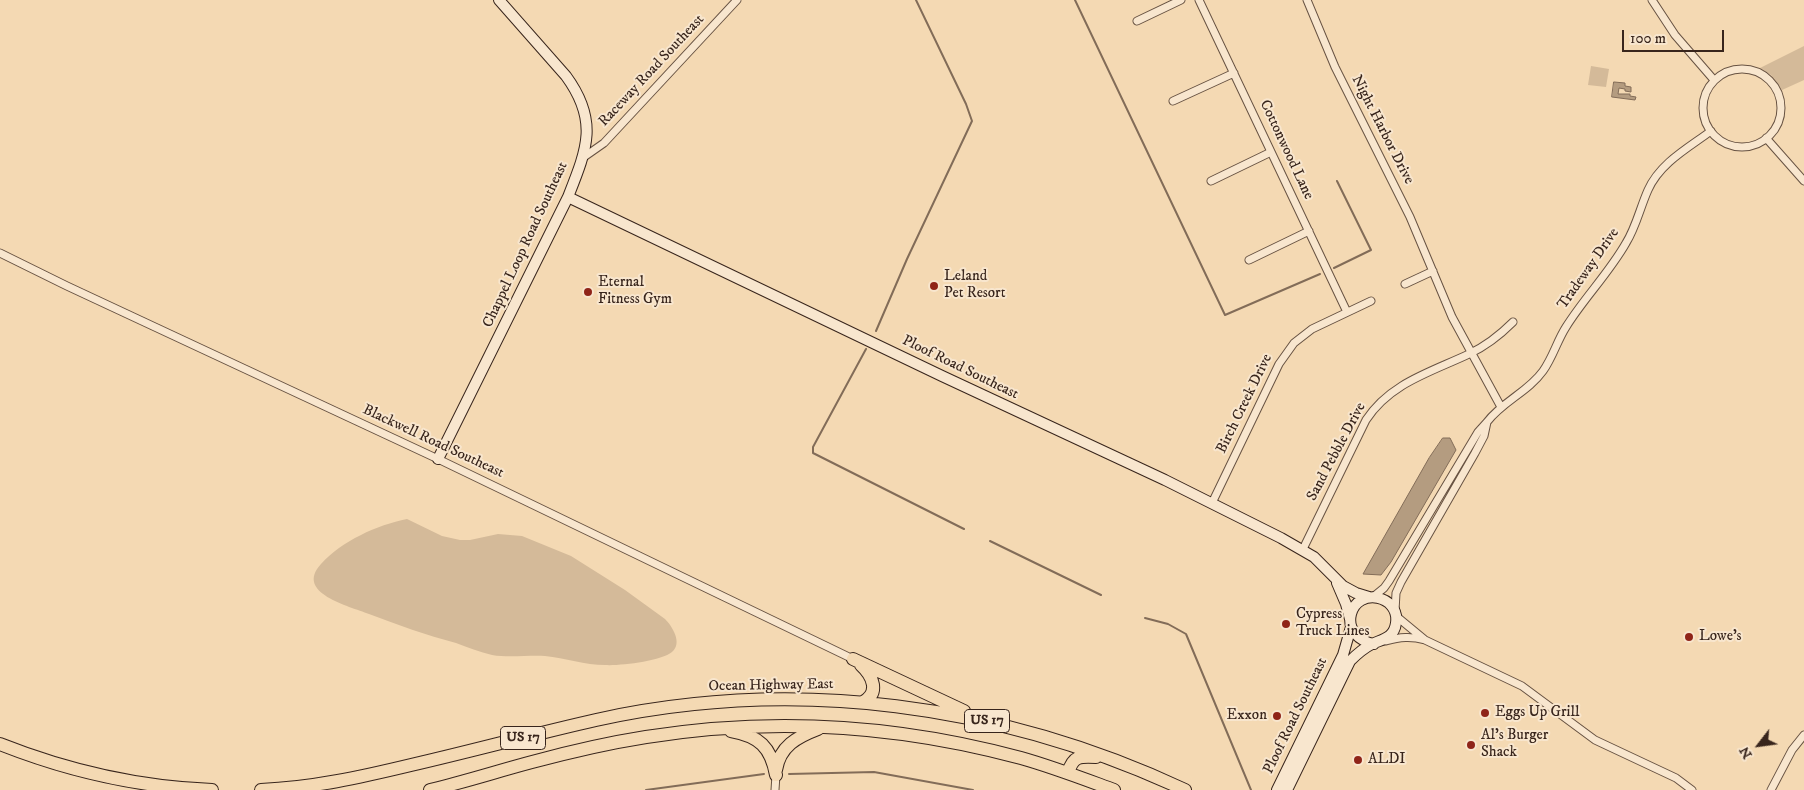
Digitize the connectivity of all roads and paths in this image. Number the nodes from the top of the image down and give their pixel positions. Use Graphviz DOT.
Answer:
graph roads {
  1 [pos="499,0"];
  2 [pos="737,0"];
  3 [pos="1181,0"];
  4 [pos="1199,0"];
  5 [pos="1307,0"];
  6 [pos="1652,0"];
  7 [pos="1137,21"];
  8 [pos="1234,73"];
  9 [pos="1714,80"];
  10 [pos="1173,101"];
  11 [pos="1711,131"];
  12 [pos="1766,138"];
  13 [pos="1271,152"];
  14 [pos="584,157"];
  15 [pos="1211,180"];
  16 [pos="1804,181"];
  17 [pos="568,196"];
  18 [pos="1309,231"];
  19 [pos="0,253"];
  20 [pos="1249,260"];
  21 [pos="1433,271"];
  22 [pos="1405,284"];
  23 [pos="1371,301"];
  24 [pos="1347,312"];
  25 [pos="1513,322"];
  26 [pos="1471,353"];
  27 [pos="1501,407"];
  28 [pos="1487,422"];
  29 [pos="438,459"];
  30 [pos="1212,503"];
  31 [pos="1303,549"];
  32 [pos="1333,576"];
  33 [pos="1371,597"];
  34 [pos="1396,614"];
  35 [pos="1350,623"];
  36 [pos="1425,640"];
  37 [pos="1377,643"];
  38 [pos="853,659"];
  39 [pos="863,702"];
  40 [pos="985,721"];
  41 [pos="825,726"];
  42 [pos="716,728"];
  43 [pos="1804,735"];
  44 [pos="0,744"];
  45 [pos="1108,757"];
  46 [pos="1068,773"];
  47 [pos="776,775"];
  48 [pos="352,779"];
  49 [pos="212,790"];
  50 [pos="261,790"];
  51 [pos="322,790"];
  52 [pos="430,790"];
  53 [pos="775,790"];
  54 [pos="1114,790"];
  55 [pos="1185,790"];
  56 [pos="1276,790"];
  57 [pos="1287,790"];
  58 [pos="1692,790"];
  59 [pos="1771,790"];
  1 -- 14 [label="street, Chappel Loop Road Southeast"];
  2 -- 14 [label="street, Raceway Road Southeast"];
  3 -- 7 [label="street"];
  4 -- 8 [label="street, Cottonwood Lane"];
  5 -- 21 [label="street, Night Harbor Drive"];
  6 -- 9 [label="street"];
  8 -- 10 [label="street"];
  8 -- 13 [label="street, Cottonwood Lane"];
  9 -- 11 [label="street"];
  9 -- 12 [label="street"];
  11 -- 12 [label="street"];
  11 -- 27 [label="street, Tradeway Drive"];
  12 -- 16 [label="street"];
  13 -- 15 [label="street"];
  13 -- 18 [label="street, Cottonwood Lane"];
  14 -- 17 [label="street, Chappel Loop Road Southeast"];
  17 -- 29 [label="street, Chappel Loop Road Southeast"];
  17 -- 30 [label="street, Ploof Road Southeast"];
  18 -- 20 [label="street"];
  18 -- 24 [label="street, Cottonwood Lane"];
  19 -- 29 [label="street, Blackwell Road Southeast"];
  21 -- 22 [label="street"];
  21 -- 26 [label="street, Night Harbor Drive"];
  23 -- 24 [label="street, Birch Creek Drive"];
  24 -- 30 [label="street, Birch Creek Drive"];
  25 -- 26 [label="street, Sand Pebble Drive"];
  26 -- 27 [label="street, Night Harbor Drive"];
  26 -- 31 [label="street, Sand Pebble Drive"];
  27 -- 28 [label="street, Tradeway Drive"];
  28 -- 33 [label="street, Tradeway Drive"];
  28 -- 34 [label="street, Tradeway Drive"];
  29 -- 38 [label="street, Blackwell Road Southeast"];
  30 -- 31 [label="street, Ploof Road Southeast"];
  31 -- 32 [label="street, Ploof Road Southeast"];
  32 -- 33 [label="street, Ploof Road Southeast"];
  32 -- 35 [label="street, Ploof Road Southeast"];
  33 -- 34 [label="street"];
  33 -- 35 [label="street"];
  34 -- 36 [label="street"];
  34 -- 37 [label="street"];
  35 -- 37 [label="street"];
  35 -- 56 [label="street, Ploof Road Southeast"];
  36 -- 37 [label="street"];
  36 -- 58 [label="street"];
  37 -- 57 [label="street, Ploof Road Southeast"];
  38 -- 39 [label="highway"];
  38 -- 40 [label="highway"];
  39 -- 40 [label="highway, Ocean Highway East / US 17"];
  39 -- 48 [label="highway, Ocean Highway East / US 17"];
  40 -- 45 [label="highway, Ocean Highway East / US 17"];
  41 -- 42 [label="highway, US 17"];
  41 -- 46 [label="highway, US 17"];
  41 -- 47 [label="highway"];
  42 -- 47 [label="highway"];
  42 -- 52 [label="highway, US 17"];
  43 -- 59 [label="street"];
  44 -- 49 [label="highway"];
  45 -- 46 [label="highway"];
  45 -- 55 [label="highway, Ocean Highway East / US 17"];
  46 -- 54 [label="highway, US 17"];
  47 -- 53 [label="street"];
  48 -- 50 [label="highway"];
  48 -- 51 [label="highway, US 17"];
}
